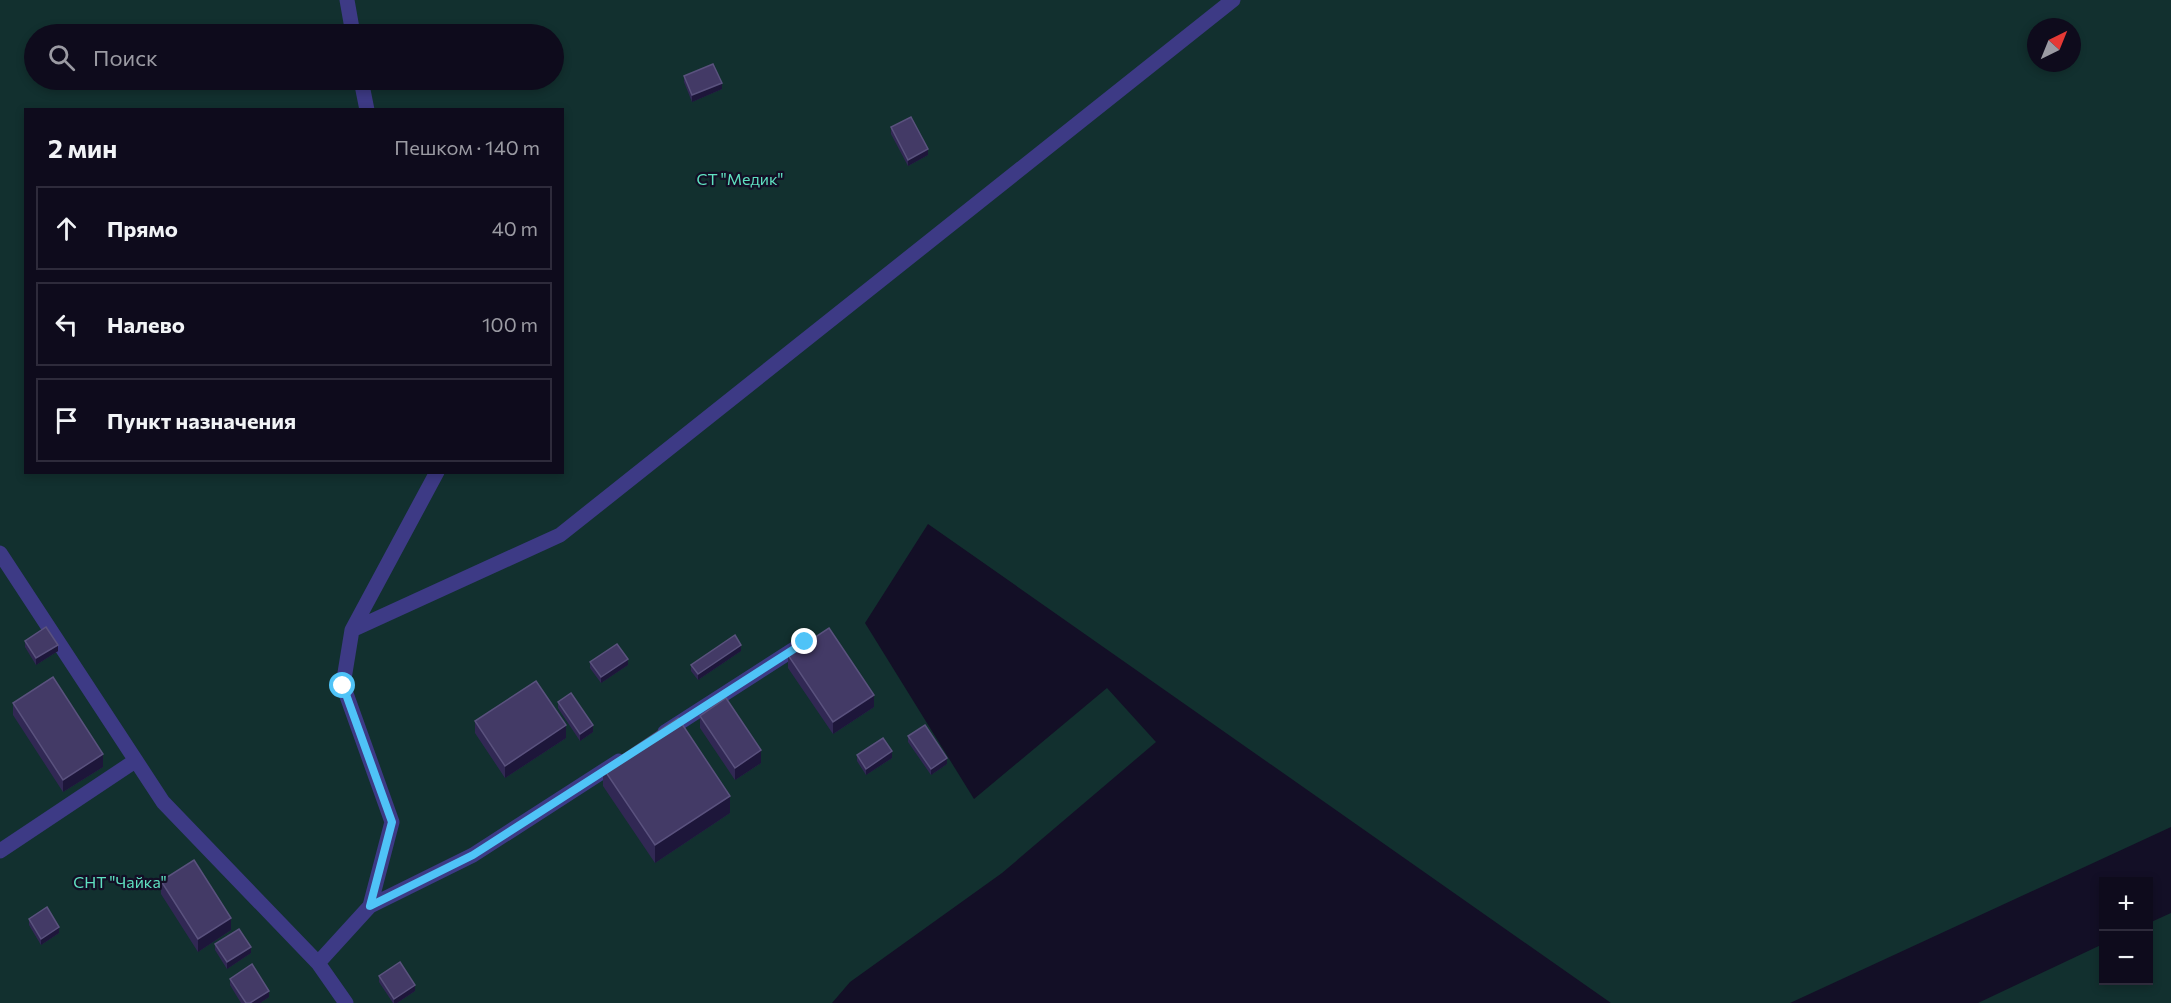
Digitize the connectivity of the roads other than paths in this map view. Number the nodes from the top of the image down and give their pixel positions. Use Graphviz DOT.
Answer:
graph roads {
  1 [pos="347,0"];
  2 [pos="1233,0"];
  3 [pos="351,24"];
  4 [pos="363,90"];
  5 [pos="367,108"];
  6 [pos="435,474"];
  7 [pos="0,553"];
  8 [pos="352,630"];
  9 [pos="805,642"];
  10 [pos="654,739"];
  11 [pos="634,752"];
  12 [pos="135,761"];
  13 [pos="0,851"];
  14 [pos="370,906"];
  15 [pos="318,963"];
  16 [pos="346,1003"];
  1 -- 3 [label="street"];
  2 -- 8 [label="street"];
  4 -- 5 [label="street"];
  6 -- 8 [label="street"];
  7 -- 12 [label="street"];
  8 -- 14 [label="street"];
  9 -- 10 [label="street"];
  11 -- 14 [label="street"];
  12 -- 13 [label="street"];
  12 -- 15 [label="street"];
  14 -- 15 [label="street"];
  15 -- 16 [label="street"];
}
